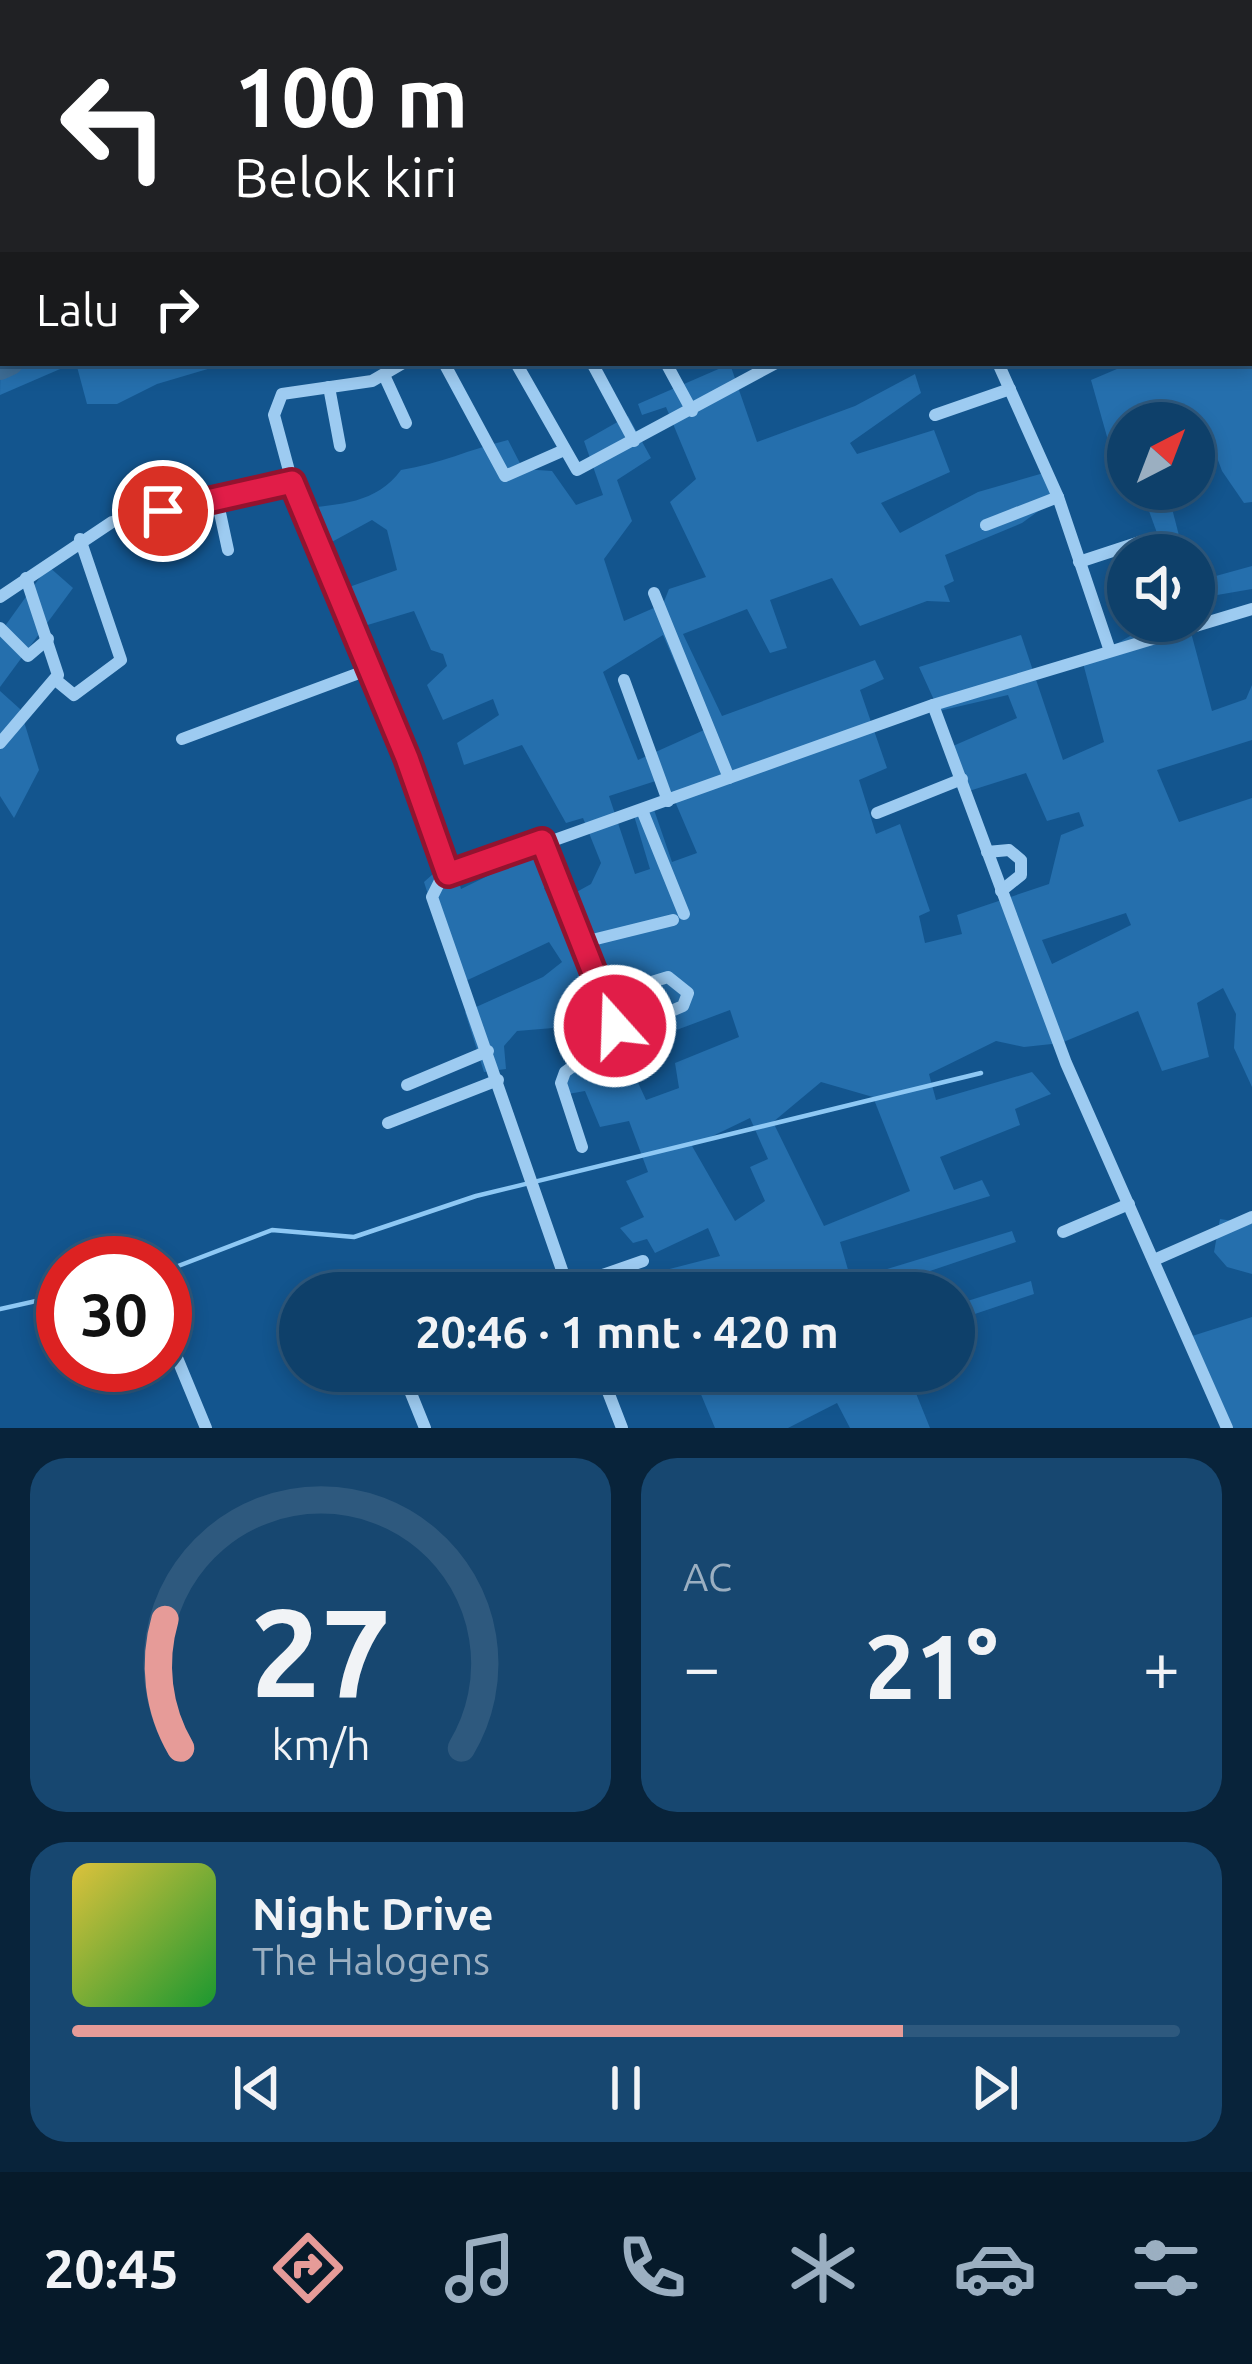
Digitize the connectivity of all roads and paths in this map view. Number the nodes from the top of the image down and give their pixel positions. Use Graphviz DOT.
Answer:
graph roads {
  1 [pos="398,366"];
  2 [pos="446,366"];
  3 [pos="518,366"];
  4 [pos="594,366"];
  5 [pos="668,366"];
  6 [pos="742,366"];
  7 [pos="771,366"];
  8 [pos="999,366"];
  9 [pos="384,375"];
  10 [pos="748,379"];
  11 [pos="329,387"];
  12 [pos="1010,389"];
  13 [pos="692,411"];
  14 [pos="935,415"];
  15 [pos="406,423"];
  16 [pos="634,442"];
  17 [pos="340,446"];
  18 [pos="562,451"];
  19 [pos="292,482"];
  20 [pos="1058,497"];
  21 [pos="218,499"];
  22 [pos="986,525"];
  23 [pos="80,539"];
  24 [pos="228,550"];
  25 [pos="1107,553"];
  26 [pos="1079,562"];
  27 [pos="26,578"];
  28 [pos="654,592"];
  29 [pos="0,597"];
  30 [pos="1252,609"];
  31 [pos="0,628"];
  32 [pos="48,639"];
  33 [pos="1111,651"];
  34 [pos="370,669"];
  35 [pos="624,680"];
  36 [pos="57,681"];
  37 [pos="933,705"];
  38 [pos="182,739"];
  39 [pos="0,743"];
  40 [pos="729,778"];
  41 [pos="962,778"];
  42 [pos="668,801"];
  43 [pos="642,810"];
  44 [pos="877,813"];
  45 [pos="542,841"];
  46 [pos="988,852"];
  47 [pos="448,874"];
  48 [pos="1001,891"];
  49 [pos="584,942"];
  50 [pos="606,996"];
  51 [pos="616,1034"];
  52 [pos="488,1052"];
  53 [pos="498,1080"];
  54 [pos="407,1085"];
  55 [pos="388,1124"];
  56 [pos="582,1147"];
  57 [pos="1129,1204"];
  58 [pos="1252,1216"];
  59 [pos="1064,1232"];
  60 [pos="1154,1260"];
  61 [pos="643,1261"];
  62 [pos="562,1272"];
  63 [pos="615,1272"];
  64 [pos="191,1392"];
  65 [pos="411,1392"];
  66 [pos="607,1392"];
  67 [pos="206,1428"];
  68 [pos="425,1428"];
  69 [pos="622,1428"];
  70 [pos="1227,1428"];
  1 -- 9 [label="street"];
  2 -- 18 [label="street"];
  3 -- 18 [label="street"];
  4 -- 16 [label="street"];
  5 -- 13 [label="street"];
  6 -- 10 [label="street"];
  7 -- 10 [label="street"];
  8 -- 12 [label="street"];
  9 -- 11 [label="street"];
  9 -- 15 [label="street"];
  10 -- 13 [label="street"];
  11 -- 17 [label="street"];
  11 -- 19 [label="street"];
  12 -- 14 [label="street"];
  12 -- 20 [label="street"];
  13 -- 16 [label="street"];
  16 -- 18 [label="street"];
  19 -- 21 [label="street"];
  19 -- 34 [label="street"];
  20 -- 22 [label="street"];
  20 -- 26 [label="street"];
  21 -- 23 [label="street"];
  21 -- 24 [label="street"];
  23 -- 27 [label="street"];
  23 -- 36 [label="street"];
  25 -- 26 [label="street"];
  26 -- 33 [label="street"];
  27 -- 29 [label="street"];
  27 -- 32 [label="street"];
  28 -- 40 [label="street"];
  30 -- 33 [label="street"];
  31 -- 32 [label="street"];
  32 -- 36 [label="street"];
  33 -- 37 [label="street"];
  34 -- 38 [label="street"];
  34 -- 47 [label="street"];
  35 -- 42 [label="street"];
  36 -- 39 [label="street"];
  37 -- 40 [label="street"];
  37 -- 41 [label="street"];
  40 -- 42 [label="street"];
  41 -- 44 [label="street"];
  41 -- 46 [label="street"];
  42 -- 43 [label="street"];
  43 -- 45 [label="street"];
  43 -- 49 [label="street"];
  45 -- 47 [label="street"];
  45 -- 49 [label="street"];
  46 -- 48 [label="street"];
  46 -- 48 [label="street"];
  47 -- 52 [label="street"];
  48 -- 57 [label="street"];
  49 -- 50 [label="street"];
  50 -- 51 [label="street"];
  50 -- 51 [label="street"];
  51 -- 56 [label="street"];
  52 -- 53 [label="street"];
  52 -- 54 [label="street"];
  53 -- 55 [label="street"];
  53 -- 62 [label="street"];
  57 -- 59 [label="street"];
  57 -- 60 [label="street"];
  58 -- 60 [label="street"];
  60 -- 70 [label="street"];
  61 -- 63 [label="street"];
  64 -- 67 [label="street"];
  65 -- 68 [label="street"];
  66 -- 69 [label="street"];
}
